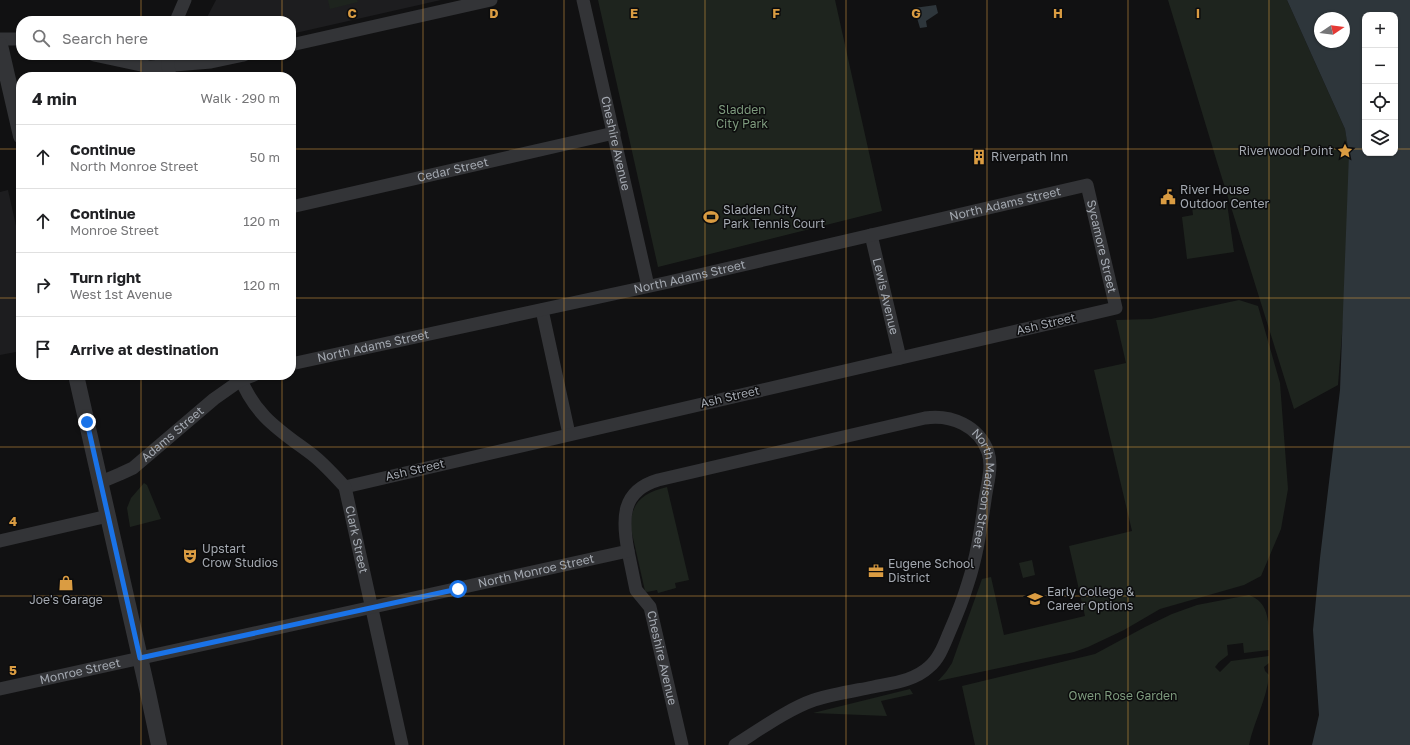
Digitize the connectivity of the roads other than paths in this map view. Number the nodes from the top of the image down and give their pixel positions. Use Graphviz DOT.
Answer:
graph roads {
  1 [pos="185,0"];
  2 [pos="491,0"];
  3 [pos="583,0"];
  4 [pos="469,2"];
  5 [pos="178,16"];
  6 [pos="0,39"];
  7 [pos="16,39"];
  8 [pos="296,43"];
  9 [pos="0,45"];
  10 [pos="117,60"];
  11 [pos="220,60"];
  12 [pos="169,66"];
  13 [pos="16,114"];
  14 [pos="614,133"];
  15 [pos="1087,185"];
  16 [pos="296,205"];
  17 [pos="872,235"];
  18 [pos="648,286"];
  19 [pos="1116,308"];
  20 [pos="542,310"];
  21 [pos="900,358"];
  22 [pos="296,363"];
  23 [pos="77,380"];
  24 [pos="236,380"];
  25 [pos="241,380"];
  26 [pos="569,434"];
  27 [pos="101,482"];
  28 [pos="345,487"];
  29 [pos="108,516"];
  30 [pos="0,541"];
  31 [pos="628,551"];
  32 [pos="372,608"];
  33 [pos="140,658"];
  34 [pos="0,689"];
  35 [pos="159,745"];
  36 [pos="402,745"];
  37 [pos="682,745"];
  38 [pos="735,745"];
  1 -- 5 [label="street"];
  2 -- 4 [label="street"];
  3 -- 14 [label="street, Cheshire Avenue"];
  4 -- 8 [label="street"];
  6 -- 7 [label="street"];
  9 -- 13 [label="street"];
  10 -- 12 [label="street"];
  11 -- 12 [label="street"];
  14 -- 16 [label="street, Cedar Street"];
  14 -- 18 [label="street, Cheshire Avenue"];
  15 -- 17 [label="street, North Adams Street"];
  15 -- 19 [label="street, Sycamore Street"];
  17 -- 18 [label="street, North Adams Street"];
  17 -- 21 [label="street, Lewis Avenue"];
  18 -- 20 [label="street, North Adams Street"];
  19 -- 21 [label="street, Ash Street"];
  20 -- 22 [label="street, North Adams Street"];
  20 -- 26 [label="street"];
  21 -- 26 [label="street, Ash Street"];
  23 -- 27 [label="street"];
  24 -- 27 [label="street, Adams Street"];
  25 -- 28 [label="street"];
  26 -- 28 [label="street, Ash Street"];
  27 -- 29 [label="street"];
  28 -- 32 [label="street, Clark Street"];
  29 -- 30 [label="street"];
  29 -- 33 [label="street"];
  31 -- 32 [label="street, North Monroe Street"];
  31 -- 37 [label="street, Cheshire Avenue"];
  31 -- 38 [label="street, North Madison Street"];
  32 -- 33 [label="street, Monroe Street"];
  32 -- 36 [label="street, Clark Street"];
  33 -- 34 [label="street, Monroe Street"];
  33 -- 35 [label="street"];
}
